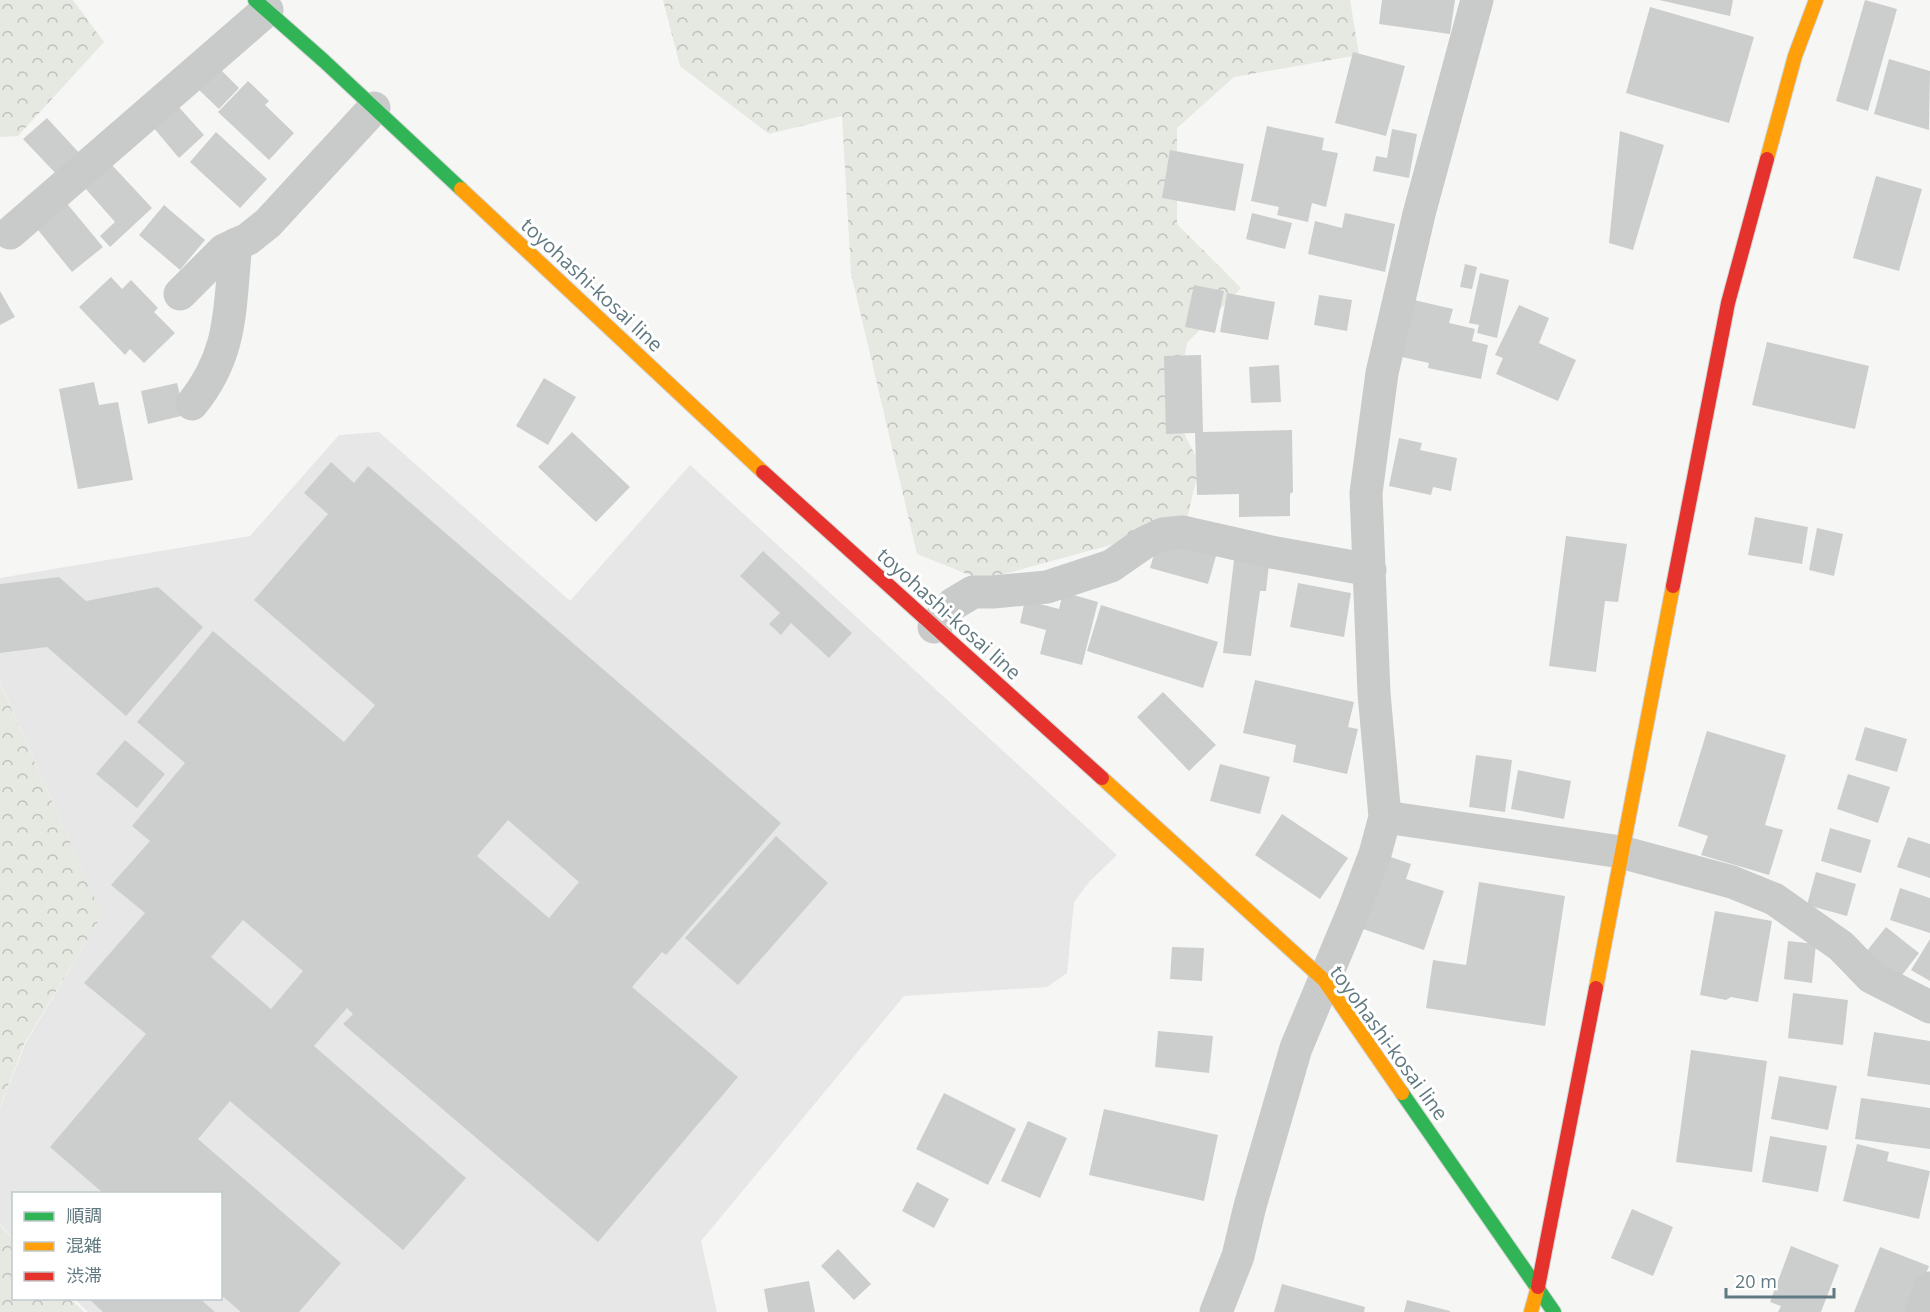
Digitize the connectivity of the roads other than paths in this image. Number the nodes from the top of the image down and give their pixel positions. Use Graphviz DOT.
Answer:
graph roads {
  1 [pos="1477,0"];
  2 [pos="1816,0"];
  3 [pos="261,5"];
  4 [pos="374,108"];
  5 [pos="10,233"];
  6 [pos="236,244"];
  7 [pos="180,294"];
  8 [pos="192,404"];
  9 [pos="1370,570"];
  10 [pos="934,627"];
  11 [pos="1385,817"];
  12 [pos="1621,852"];
  13 [pos="1324,980"];
  14 [pos="1930,1007"];
  15 [pos="1538,1287"];
  16 [pos="1930,1288"];
  17 [pos="1216,1312"];
  18 [pos="1531,1312"];
  19 [pos="1554,1312"];
  20 [pos="1921,1312"];
  1 -- 9 [label="street"];
  2 -- 12 [label="main road"];
  3 -- 4 [label="main road, toyohashi-kosai line"];
  3 -- 5 [label="street"];
  4 -- 6 [label="street"];
  4 -- 10 [label="main road, toyohashi-kosai line"];
  6 -- 7 [label="street"];
  6 -- 8 [label="street"];
  9 -- 10 [label="street"];
  9 -- 11 [label="street"];
  10 -- 13 [label="main road, toyohashi-kosai line"];
  11 -- 12 [label="street"];
  11 -- 13 [label="street"];
  12 -- 14 [label="street"];
  12 -- 15 [label="main road"];
  13 -- 15 [label="main road, toyohashi-kosai line"];
  13 -- 17 [label="street"];
  15 -- 18 [label="main road"];
  15 -- 19 [label="main road, toyohashi-kosai line"];
  16 -- 20 [label="street"];
}
